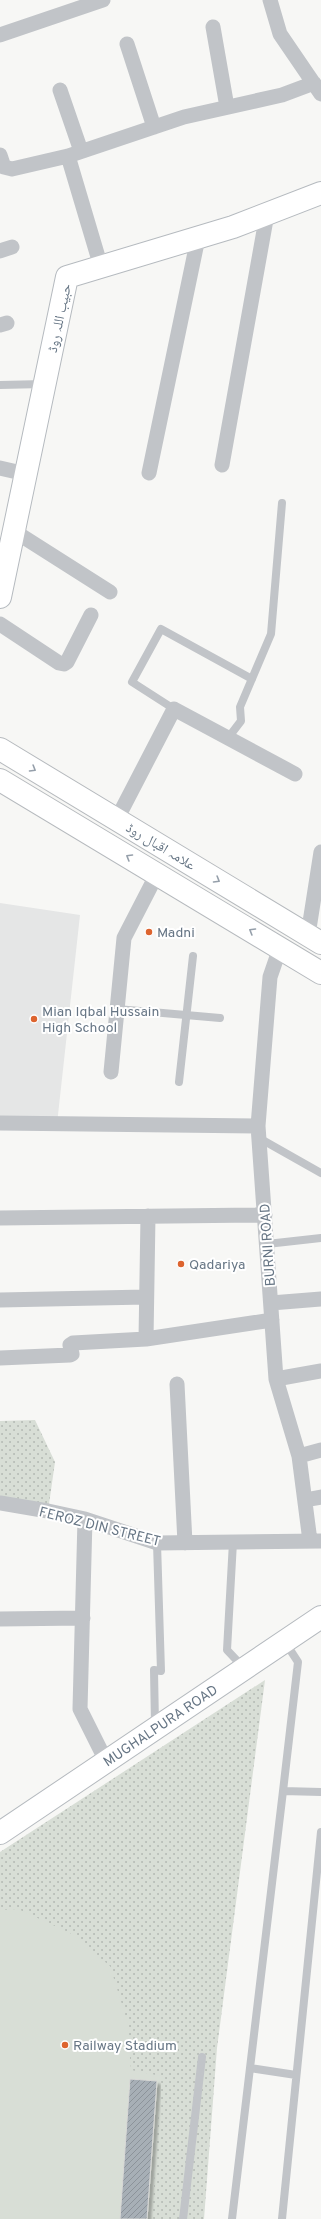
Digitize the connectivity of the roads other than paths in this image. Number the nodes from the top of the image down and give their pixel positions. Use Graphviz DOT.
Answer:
graph roads {
  1 [pos="104,0"];
  2 [pos="270,0"];
  3 [pos="213,27"];
  4 [pos="0,35"];
  5 [pos="127,44"];
  6 [pos="317,88"];
  7 [pos="60,90"];
  8 [pos="227,107"];
  9 [pos="154,127"];
  10 [pos="74,154"];
  11 [pos="0,155"];
  12 [pos="321,193"];
  13 [pos="267,214"];
  14 [pos="198,238"];
  15 [pos="101,267"];
  16 [pos="45,384"];
  17 [pos="0,385"];
  18 [pos="222,466"];
  19 [pos="0,468"];
  20 [pos="149,473"];
  21 [pos="26,474"];
  22 [pos="282,503"];
  23 [pos="14,531"];
  24 [pos="110,592"];
  25 [pos="0,597"];
  26 [pos="91,615"];
  27 [pos="0,624"];
  28 [pos="252,679"];
  29 [pos="174,709"];
  30 [pos="228,738"];
  31 [pos="0,749"];
  32 [pos="295,774"];
  33 [pos="0,780"];
  34 [pos="117,819"];
  35 [pos="321,852"];
  36 [pos="157,874"];
  37 [pos="314,939"];
  38 [pos="280,948"];
  39 [pos="193,956"];
  40 [pos="321,973"];
  41 [pos="117,1009"];
  42 [pos="185,1015"];
  43 [pos="220,1018"];
  44 [pos="111,1072"];
  45 [pos="178,1082"];
  46 [pos="0,1123"];
  47 [pos="259,1132"];
  48 [pos="321,1173"];
  49 [pos="265,1215"];
  50 [pos="148,1216"];
  51 [pos="0,1218"];
  52 [pos="321,1238"];
  53 [pos="267,1244"];
  54 [pos="146,1297"];
  55 [pos="321,1299"];
  56 [pos="0,1300"];
  57 [pos="271,1303"];
  58 [pos="272,1320"];
  59 [pos="146,1339"];
  60 [pos="0,1358"];
  61 [pos="321,1371"];
  62 [pos="276,1379"];
  63 [pos="177,1384"];
  64 [pos="321,1450"];
  65 [pos="299,1456"];
  66 [pos="321,1497"];
  67 [pos="305,1500"];
  68 [pos="0,1503"];
  69 [pos="85,1519"];
  70 [pos="316,1541"];
  71 [pos="234,1542"];
  72 [pos="157,1543"];
  73 [pos="185,1543"];
  74 [pos="321,1617"];
  75 [pos="83,1618"];
  76 [pos="0,1619"];
  77 [pos="284,1642"];
  78 [pos="245,1668"];
  79 [pos="156,1728"];
  80 [pos="106,1761"];
  81 [pos="284,1791"];
  82 [pos="321,1792"];
  83 [pos="321,1832"];
  84 [pos="0,1833"];
  85 [pos="202,2057"];
  86 [pos="250,2068"];
  87 [pos="296,2075"];
  88 [pos="183,2219"];
  89 [pos="232,2219"];
  90 [pos="282,2219"];
  1 -- 4 [label="street"];
  2 -- 6 [label="street"];
  3 -- 8 [label="street"];
  5 -- 9 [label="street"];
  6 -- 8 [label="street"];
  7 -- 10 [label="street"];
  8 -- 9 [label="street"];
  9 -- 10 [label="street"];
  10 -- 11 [label="street"];
  10 -- 15 [label="street"];
  12 -- 13 [label="main road, حبیب اللہ روڈ"];
  13 -- 14 [label="main road, حبیب اللہ روڈ"];
  13 -- 18 [label="street"];
  14 -- 15 [label="main road, حبیب اللہ روڈ"];
  14 -- 20 [label="street"];
  15 -- 16 [label="main road, حبیب اللہ روڈ"];
  16 -- 17 [label="lane"];
  16 -- 21 [label="main road, حبیب اللہ روڈ"];
  19 -- 21 [label="street"];
  21 -- 23 [label="main road, حبیب اللہ روڈ"];
  22 -- 28 [label="lane"];
  23 -- 24 [label="street"];
  23 -- 25 [label="main road, حبیب اللہ روڈ"];
  26 -- 27 [label="street"];
  28 -- 29 [label="lane"];
  28 -- 30 [label="lane"];
  29 -- 30 [label="street"];
  29 -- 34 [label="street"];
  30 -- 32 [label="street"];
  31 -- 34 [label="main road, علامہ اقبال روڈ, one-way"];
  36 -- 33 [label="main road, علامہ اقبال روڈ, one-way"];
  34 -- 37 [label="main road, علامہ اقبال روڈ, one-way"];
  35 -- 37 [label="street"];
  38 -- 36 [label="main road, علامہ اقبال روڈ, one-way"];
  36 -- 41 [label="street"];
  38 -- 40 [label="main road, علامہ اقبال روڈ"];
  38 -- 47 [label="street, BURNI ROAD"];
  39 -- 42 [label="lane"];
  41 -- 42 [label="lane"];
  41 -- 44 [label="street"];
  42 -- 43 [label="lane"];
  42 -- 45 [label="lane"];
  46 -- 47 [label="street"];
  47 -- 48 [label="lane"];
  47 -- 49 [label="street, BURNI ROAD"];
  49 -- 50 [label="street"];
  49 -- 53 [label="street, BURNI ROAD"];
  50 -- 51 [label="street"];
  50 -- 54 [label="street"];
  52 -- 53 [label="lane"];
  53 -- 57 [label="street, BURNI ROAD"];
  54 -- 56 [label="street"];
  54 -- 59 [label="street"];
  55 -- 57 [label="street"];
  57 -- 58 [label="street, BURNI ROAD"];
  58 -- 59 [label="street"];
  58 -- 62 [label="street, BURNI ROAD"];
  59 -- 60 [label="street"];
  61 -- 62 [label="street"];
  62 -- 65 [label="street, BURNI ROAD"];
  63 -- 73 [label="street"];
  64 -- 65 [label="street"];
  65 -- 67 [label="street, BURNI ROAD"];
  66 -- 67 [label="street"];
  67 -- 70 [label="street, BURNI ROAD"];
  68 -- 69 [label="street, FEROZ DIN STREET"];
  69 -- 72 [label="street, FEROZ DIN STREET"];
  69 -- 75 [label="street"];
  70 -- 71 [label="street, FEROZ DIN STREET"];
  71 -- 73 [label="street, FEROZ DIN STREET"];
  71 -- 78 [label="lane"];
  72 -- 73 [label="street, FEROZ DIN STREET"];
  72 -- 79 [label="lane"];
  74 -- 77 [label="main road, MUGHALPURA ROAD"];
  75 -- 76 [label="street"];
  75 -- 80 [label="street"];
  77 -- 78 [label="main road, MUGHALPURA ROAD"];
  77 -- 81 [label="lane"];
  78 -- 79 [label="main road, MUGHALPURA ROAD"];
  79 -- 80 [label="main road, MUGHALPURA ROAD"];
  80 -- 84 [label="main road, MUGHALPURA ROAD"];
  81 -- 82 [label="lane"];
  81 -- 86 [label="lane"];
  83 -- 87 [label="lane"];
  85 -- 88 [label="lane"];
  86 -- 87 [label="lane"];
  86 -- 89 [label="lane"];
  87 -- 90 [label="lane"];
}
